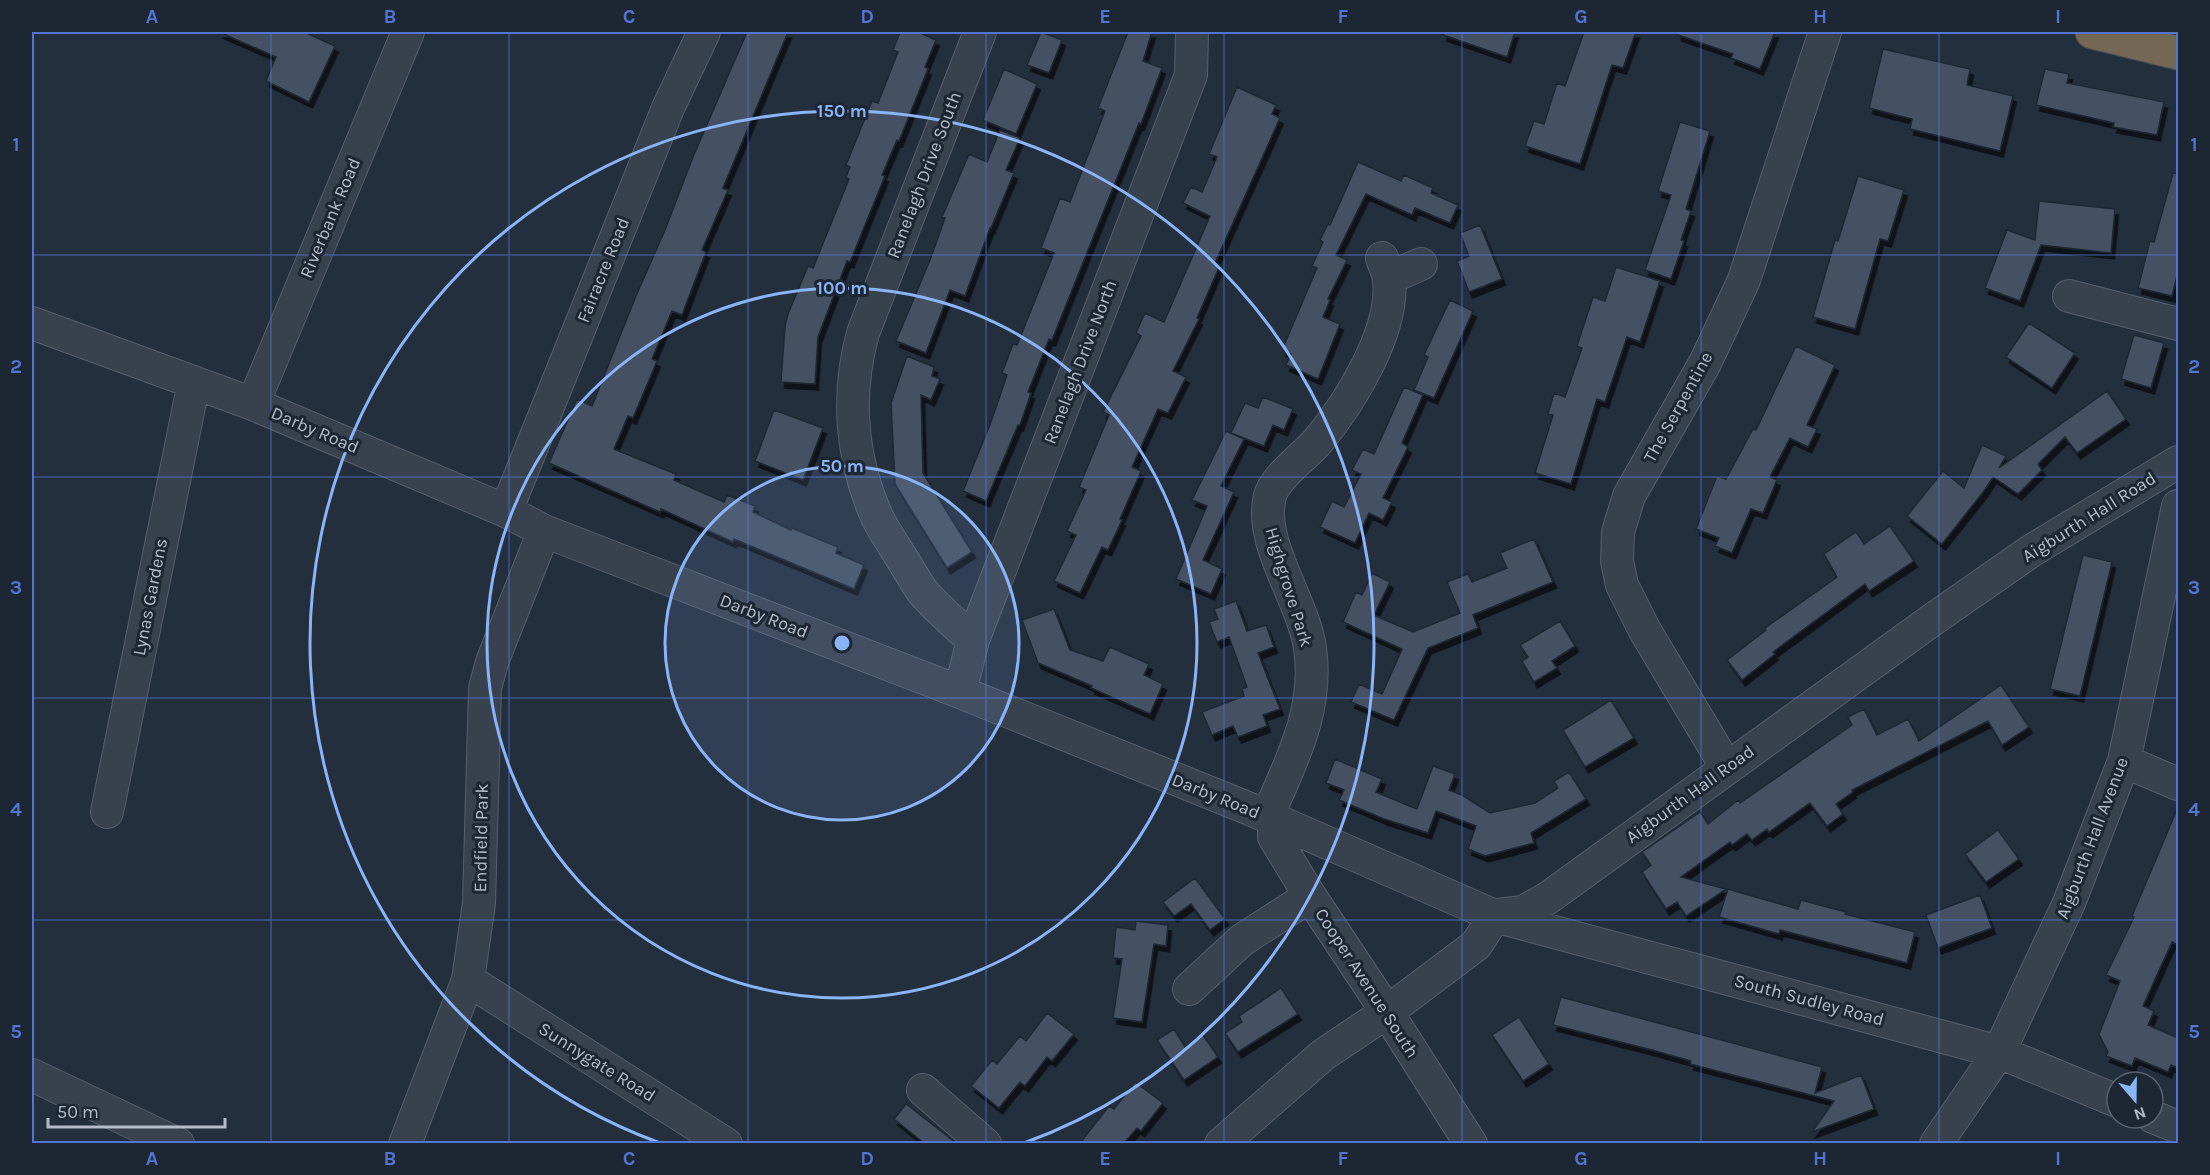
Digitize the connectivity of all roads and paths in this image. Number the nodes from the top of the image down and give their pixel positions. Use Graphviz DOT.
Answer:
graph roads {
  1 [pos="408,32"];
  2 [pos="704,32"];
  3 [pos="980,32"];
  4 [pos="1192,32"];
  5 [pos="1825,32"];
  6 [pos="2092,32"];
  7 [pos="2178,53"];
  8 [pos="1421,264"];
  9 [pos="2070,296"];
  10 [pos="32,323"];
  11 [pos="2178,324"];
  12 [pos="194,381"];
  13 [pos="253,404"];
  14 [pos="2178,462"];
  15 [pos="2178,506"];
  16 [pos="506,511"];
  17 [pos="544,531"];
  18 [pos="973,640"];
  19 [pos="960,692"];
  20 [pos="2124,761"];
  21 [pos="1727,768"];
  22 [pos="2178,784"];
  23 [pos="107,812"];
  24 [pos="1270,818"];
  25 [pos="1310,896"];
  26 [pos="1495,916"];
  27 [pos="468,980"];
  28 [pos="1186,989"];
  29 [pos="1388,1012"];
  30 [pos="2000,1052"];
  31 [pos="32,1075"];
  32 [pos="923,1090"];
  33 [pos="2105,1096"];
  34 [pos="177,1143"];
  35 [pos="405,1143"];
  36 [pos="726,1143"];
  37 [pos="985,1143"];
  38 [pos="1221,1143"];
  39 [pos="1471,1143"];
  40 [pos="1936,1143"];
  1 -- 13 [label="street, Riverbank Road"];
  2 -- 16 [label="street, Fairacre Road"];
  3 -- 18 [label="street, Ranelagh Drive South"];
  4 -- 18 [label="street, Ranelagh Drive North"];
  5 -- 21 [label="street, The Serpentine"];
  6 -- 7 [label="highway"];
  8 -- 24 [label="street, Highgrove Park"];
  9 -- 11 [label="street"];
  10 -- 12 [label="street, Darby Road"];
  12 -- 13 [label="street, Darby Road"];
  12 -- 23 [label="street, Lynas Gardens"];
  13 -- 16 [label="street, Darby Road"];
  14 -- 21 [label="street, Aigburth Hall Road"];
  15 -- 20 [label="street, Aigburth Hall Avenue"];
  16 -- 17 [label="street, Darby Road"];
  17 -- 19 [label="street, Darby Road"];
  17 -- 27 [label="street, Endfield Park"];
  18 -- 19 [label="street, Ranelagh Drive North"];
  19 -- 24 [label="street, Darby Road"];
  20 -- 22 [label="street"];
  20 -- 30 [label="street, Aigburth Hall Avenue"];
  21 -- 26 [label="street, Aigburth Hall Road"];
  24 -- 25 [label="street, Cooper Avenue South"];
  24 -- 26 [label="street, Darby Road"];
  25 -- 28 [label="street"];
  25 -- 29 [label="street, Cooper Avenue South"];
  26 -- 29 [label="street"];
  26 -- 30 [label="street, South Sudley Road"];
  27 -- 35 [label="street, Endfield Park"];
  27 -- 36 [label="street, Sunnygate Road"];
  29 -- 38 [label="street"];
  29 -- 39 [label="street, Cooper Avenue South"];
  30 -- 33 [label="street, South Sudley Road"];
  30 -- 40 [label="street, Aigburth Hall Avenue"];
  31 -- 34 [label="street"];
  32 -- 37 [label="street"];
}
